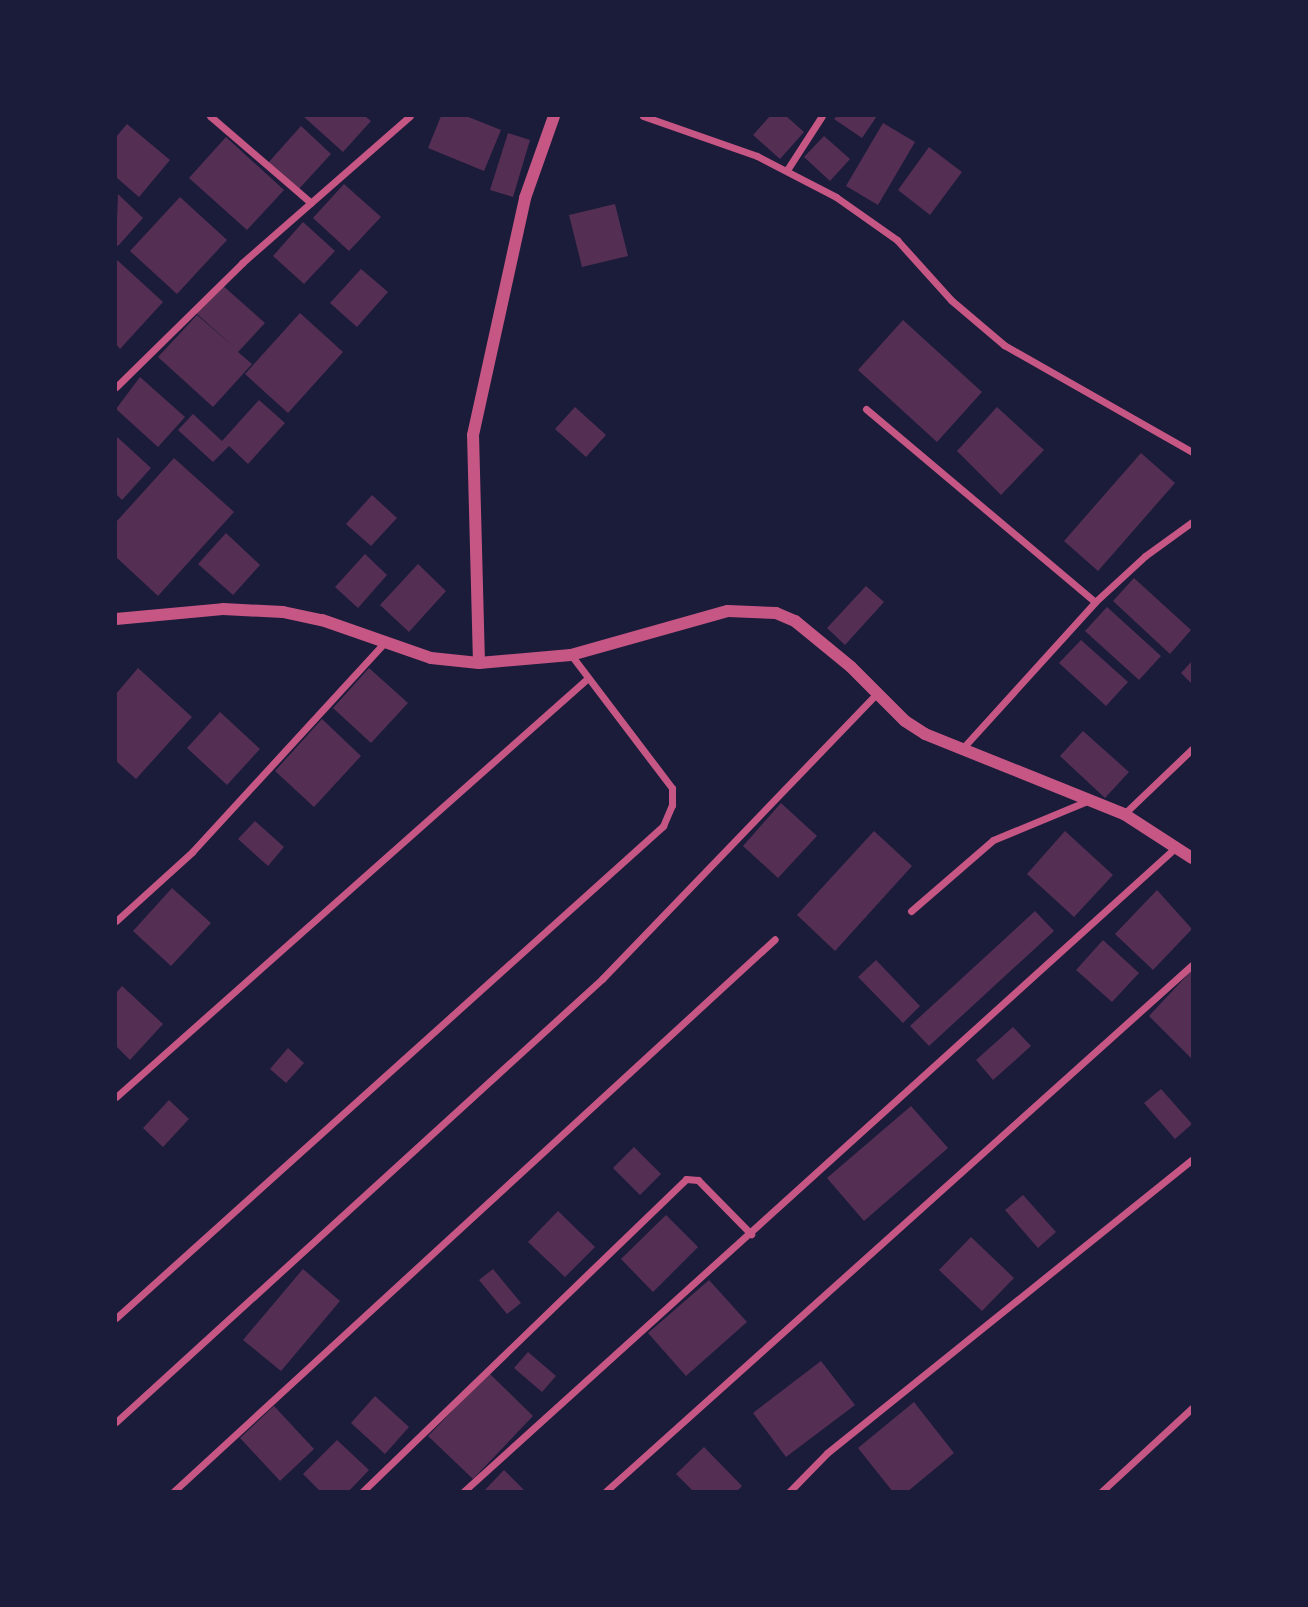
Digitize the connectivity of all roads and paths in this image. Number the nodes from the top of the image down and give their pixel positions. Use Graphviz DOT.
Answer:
graph roads {
  1 [pos="210,116"];
  2 [pos="410,116"];
  3 [pos="554,116"];
  4 [pos="643,116"];
  5 [pos="822,116"];
  6 [pos="787,170"];
  7 [pos="311,203"];
  8 [pos="116,387"];
  9 [pos="866,409"];
  10 [pos="1192,452"];
  11 [pos="1192,522"];
  12 [pos="1095,602"];
  13 [pos="116,619"];
  14 [pos="384,642"];
  15 [pos="571,655"];
  16 [pos="479,663"];
  17 [pos="588,678"];
  18 [pos="876,694"];
  19 [pos="1192,749"];
  20 [pos="960,751"];
  21 [pos="1088,800"];
  22 [pos="1124,814"];
  23 [pos="1176,847"];
  24 [pos="1192,858"];
  25 [pos="911,911"];
  26 [pos="116,921"];
  27 [pos="775,939"];
  28 [pos="1192,965"];
  29 [pos="116,1097"];
  30 [pos="1192,1160"];
  31 [pos="751,1234"];
  32 [pos="116,1318"];
  33 [pos="1192,1408"];
  34 [pos="116,1422"];
  35 [pos="173,1492"];
  36 [pos="362,1492"];
  37 [pos="463,1492"];
  38 [pos="605,1492"];
  39 [pos="789,1492"];
  40 [pos="1101,1492"];
  1 -- 7 [label="street"];
  2 -- 7 [label="street"];
  3 -- 16 [label="street"];
  4 -- 6 [label="street"];
  5 -- 6 [label="street"];
  6 -- 10 [label="street"];
  7 -- 8 [label="street"];
  9 -- 12 [label="street"];
  11 -- 12 [label="street"];
  12 -- 20 [label="street"];
  13 -- 14 [label="street"];
  14 -- 16 [label="street"];
  14 -- 26 [label="street"];
  15 -- 16 [label="street"];
  15 -- 17 [label="street"];
  15 -- 18 [label="street"];
  17 -- 29 [label="street"];
  17 -- 32 [label="street"];
  18 -- 20 [label="street"];
  18 -- 34 [label="street"];
  19 -- 22 [label="street"];
  20 -- 21 [label="street"];
  21 -- 22 [label="street"];
  21 -- 25 [label="street"];
  22 -- 23 [label="street"];
  23 -- 24 [label="street"];
  23 -- 31 [label="street"];
  27 -- 35 [label="street"];
  28 -- 38 [label="street"];
  30 -- 39 [label="street"];
  31 -- 36 [label="street"];
  31 -- 37 [label="street"];
  33 -- 40 [label="street"];
}
